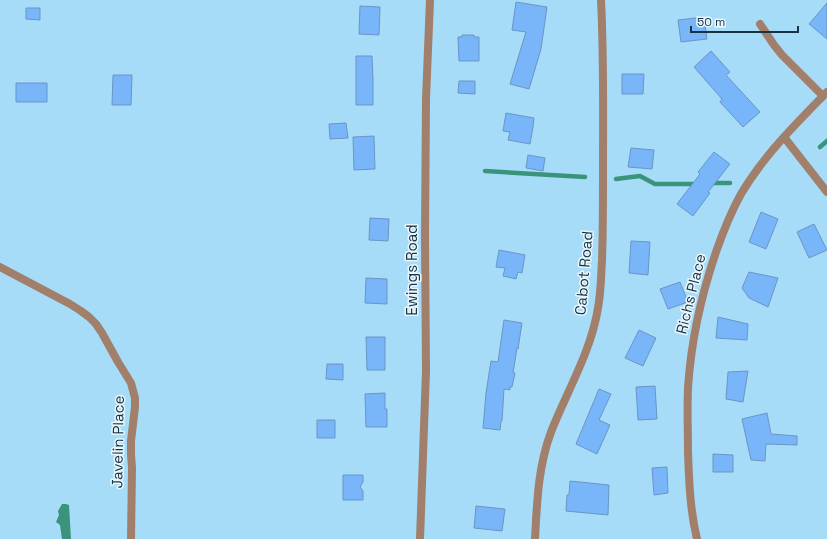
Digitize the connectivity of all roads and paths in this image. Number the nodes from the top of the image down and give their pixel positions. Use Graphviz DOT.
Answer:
graph roads {
  1 [pos="430,0"];
  2 [pos="601,0"];
  3 [pos="760,24"];
  4 [pos="825,94"];
  5 [pos="784,137"];
  6 [pos="827,192"];
  7 [pos="0,267"];
  8 [pos="131,539"];
  9 [pos="420,539"];
  10 [pos="536,539"];
  11 [pos="697,539"];
  1 -- 9 [label="street, Ewings Road"];
  2 -- 10 [label="street, Cabot Road"];
  3 -- 4 [label="street"];
  4 -- 5 [label="street, Richs Place"];
  5 -- 6 [label="street"];
  5 -- 11 [label="street, Richs Place"];
  7 -- 8 [label="street, Javelin Place"];
}
